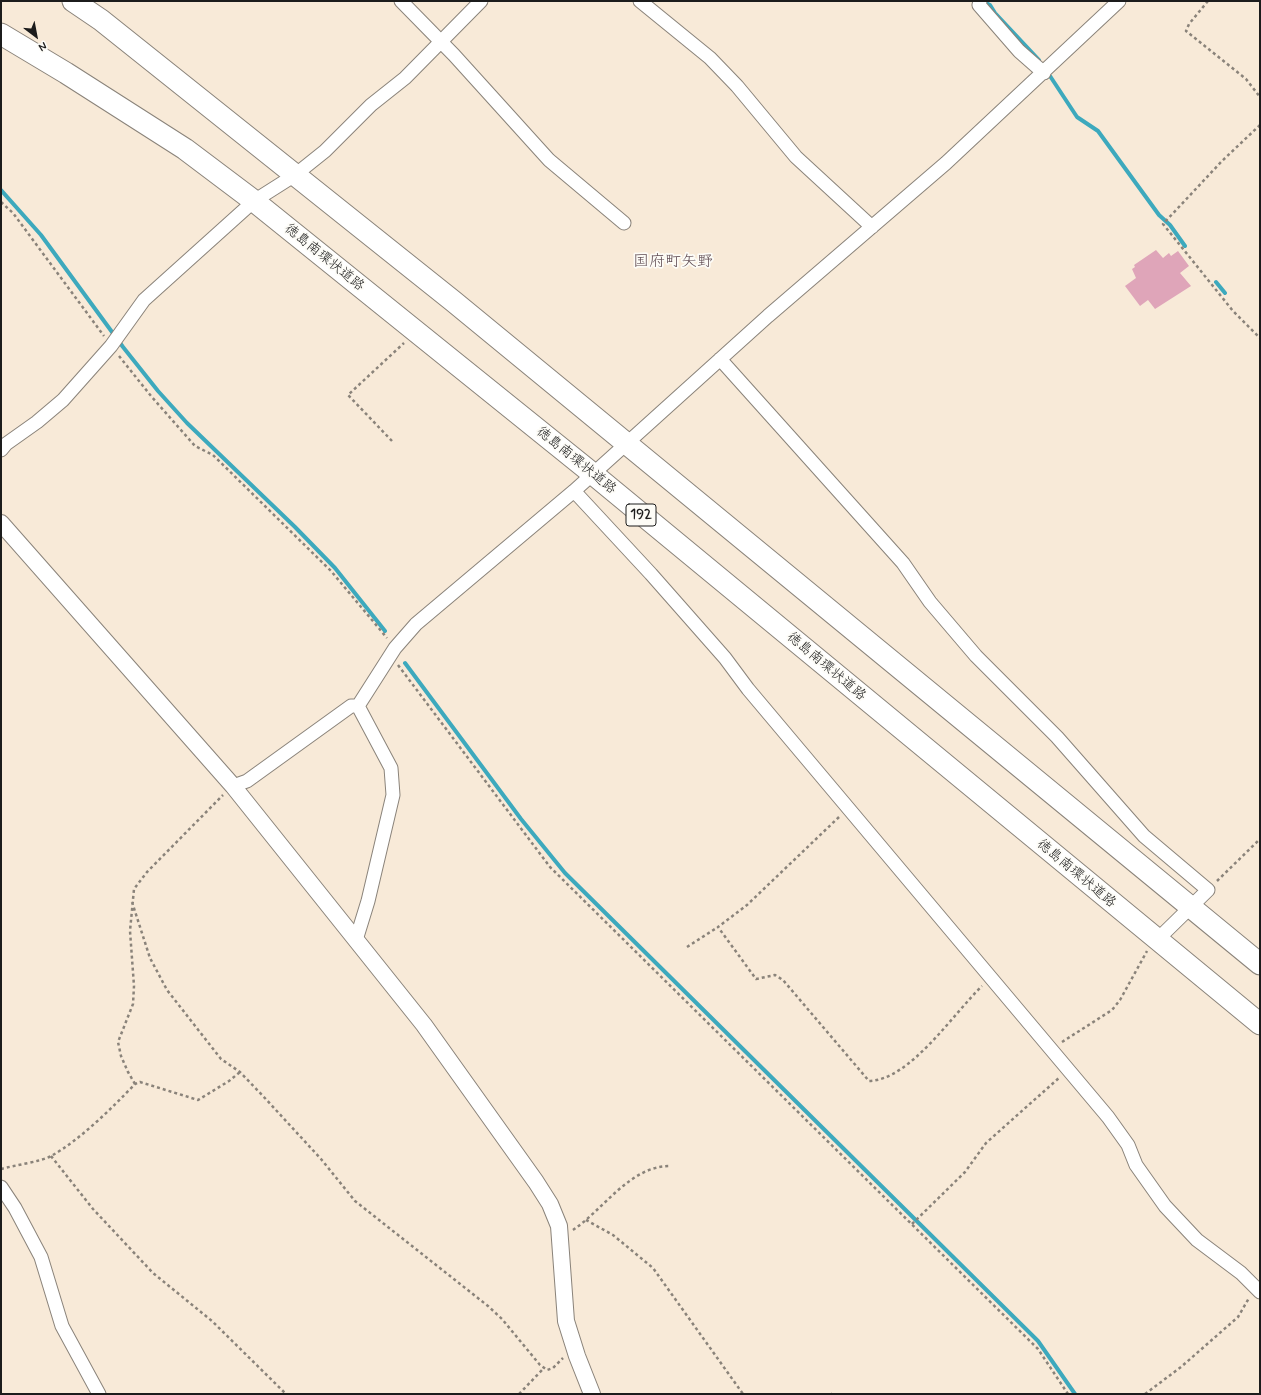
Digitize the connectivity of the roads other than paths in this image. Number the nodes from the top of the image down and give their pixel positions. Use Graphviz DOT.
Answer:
graph roads {
  1 [pos="73,1"];
  2 [pos="401,1"];
  3 [pos="481,1"];
  4 [pos="640,1"];
  5 [pos="1119,1"];
  6 [pos="979,3"];
  7 [pos="1,34"];
  8 [pos="440,42"];
  9 [pos="1044,73"];
  10 [pos="294,175"];
  11 [pos="254,201"];
  12 [pos="624,223"];
  13 [pos="872,227"];
  14 [pos="720,359"];
  15 [pos="627,444"];
  16 [pos="1,450"];
  17 [pos="592,474"];
  18 [pos="574,491"];
  19 [pos="1,523"];
  20 [pos="358,706"];
  21 [pos="233,786"];
  22 [pos="1190,907"];
  23 [pos="356,940"];
  24 [pos="1157,940"];
  25 [pos="1260,964"];
  26 [pos="1260,1024"];
  27 [pos="1,1187"];
  28 [pos="1258,1285"];
  29 [pos="99,1394"];
  30 [pos="592,1394"];
  1 -- 10 [label="highway"];
  2 -- 8 [label="street"];
  3 -- 8 [label="street"];
  4 -- 13 [label="street"];
  5 -- 9 [label="street"];
  6 -- 9 [label="street"];
  7 -- 11 [label="highway, 徳島南環状道路 / 192"];
  8 -- 10 [label="street"];
  8 -- 12 [label="street"];
  9 -- 13 [label="street"];
  10 -- 11 [label="street"];
  10 -- 15 [label="highway"];
  11 -- 16 [label="street"];
  11 -- 17 [label="highway, 徳島南環状道路 / 192"];
  13 -- 14 [label="street"];
  14 -- 15 [label="street"];
  14 -- 22 [label="street"];
  15 -- 17 [label="street"];
  15 -- 22 [label="highway"];
  17 -- 18 [label="street"];
  17 -- 24 [label="highway, 徳島南環状道路 / 192"];
  18 -- 20 [label="street"];
  18 -- 28 [label="street"];
  19 -- 21 [label="street"];
  20 -- 21 [label="street"];
  20 -- 23 [label="street"];
  21 -- 23 [label="street"];
  22 -- 24 [label="street"];
  22 -- 25 [label="highway"];
  23 -- 30 [label="street"];
  24 -- 26 [label="highway, 徳島南環状道路 / 192"];
  27 -- 29 [label="street"];
}
